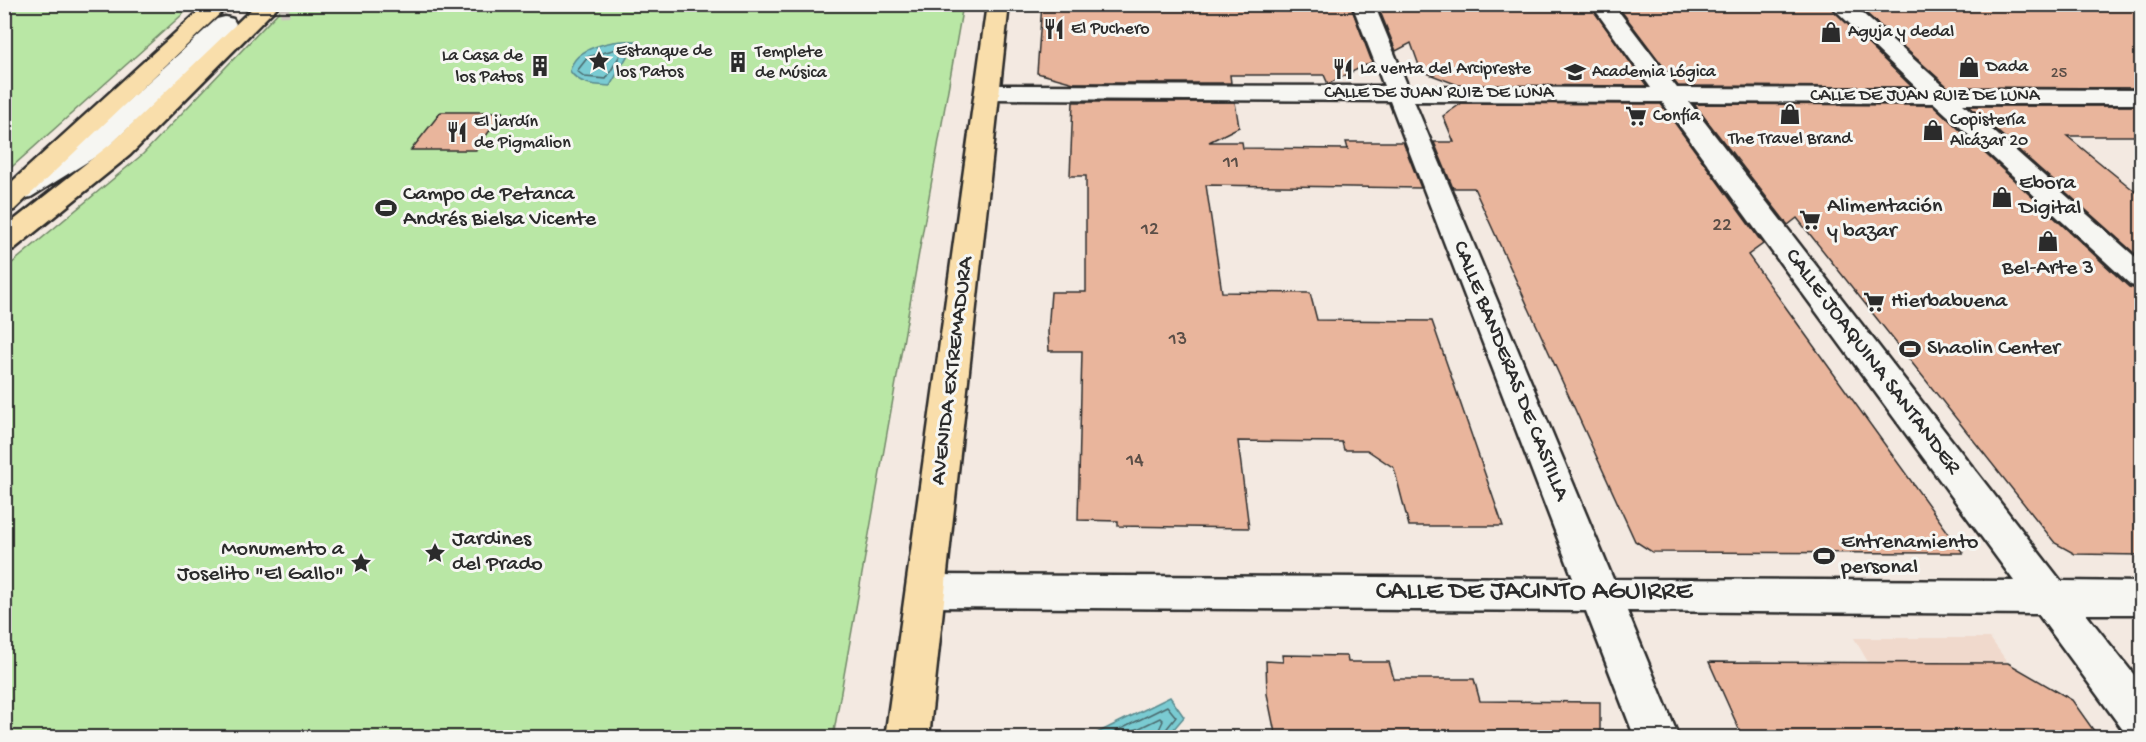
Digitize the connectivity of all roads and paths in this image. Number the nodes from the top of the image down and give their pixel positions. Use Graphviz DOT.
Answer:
graph roads {
  1 [pos="270,4"];
  2 [pos="998,4"];
  3 [pos="1363,4"];
  4 [pos="1601,4"];
  5 [pos="1839,4"];
  6 [pos="223,14"];
  7 [pos="988,92"];
  8 [pos="1398,93"];
  9 [pos="1670,94"];
  10 [pos="1941,96"];
  11 [pos="2142,96"];
  12 [pos="11,199"];
  13 [pos="4,243"];
  14 [pos="2142,279"];
  15 [pos="926,591"];
  16 [pos="1599,593"];
  17 [pos="2050,598"];
  18 [pos="2142,598"];
  19 [pos="2142,720"];
  20 [pos="908,738"];
  21 [pos="1657,738"];
  1 -- 13 [label="main road"];
  2 -- 7 [label="main road, AVENIDA EXTREMADURA"];
  3 -- 8 [label="street, CALLE BANDERAS DE CASTILLA"];
  4 -- 9 [label="street, CALLE JOAQUINA SANTANDER"];
  5 -- 10 [label="street"];
  6 -- 12 [label="street"];
  7 -- 8 [label="street, CALLE DE JUAN RUIZ DE LUNA"];
  7 -- 15 [label="main road, AVENIDA EXTREMADURA"];
  8 -- 9 [label="street, CALLE DE JUAN RUIZ DE LUNA"];
  8 -- 16 [label="street, CALLE BANDERAS DE CASTILLA"];
  9 -- 10 [label="street, CALLE DE JUAN RUIZ DE LUNA"];
  9 -- 17 [label="street, CALLE JOAQUINA SANTANDER"];
  10 -- 11 [label="street, CALLE DE JUAN RUIZ DE LUNA"];
  10 -- 14 [label="street"];
  15 -- 16 [label="street, CALLE DE JACINTO AGUIRRE"];
  15 -- 20 [label="main road, AVENIDA EXTREMADURA"];
  16 -- 17 [label="street, CALLE DE JACINTO AGUIRRE"];
  16 -- 21 [label="street, CALLE BANDERAS DE CASTILLA"];
  17 -- 18 [label="street, CALLE DE JACINTO AGUIRRE"];
  17 -- 19 [label="street, CALLE JOAQUINA SANTANDER"];
}
